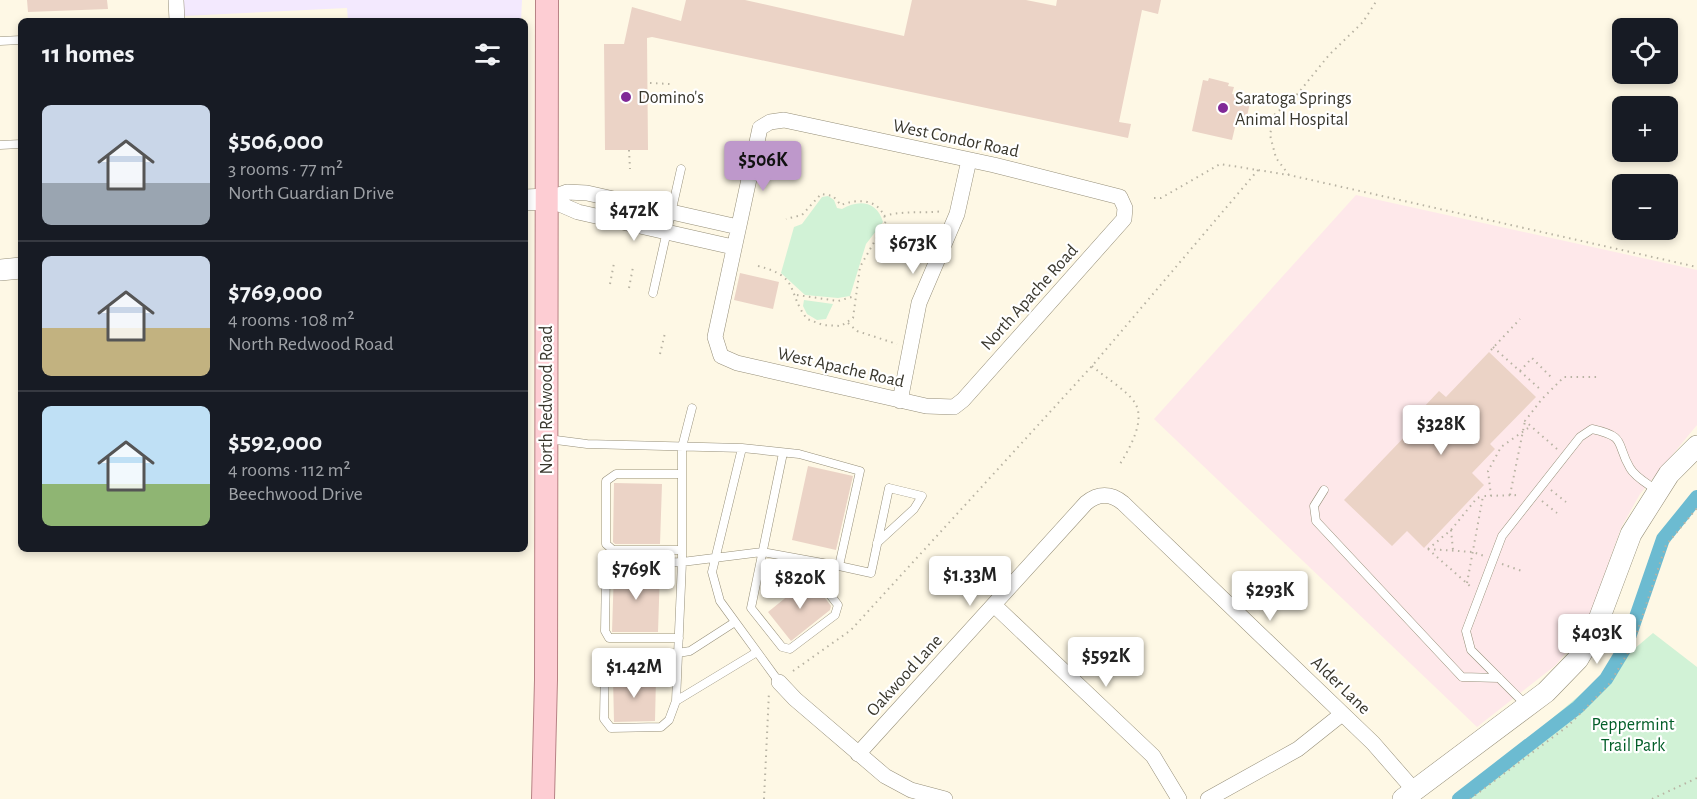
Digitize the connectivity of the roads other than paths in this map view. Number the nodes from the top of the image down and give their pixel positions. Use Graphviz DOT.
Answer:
graph roads {
  1 [pos="176,0"];
  2 [pos="547,0"];
  3 [pos="177,18"];
  4 [pos="18,40"];
  5 [pos="0,41"];
  6 [pos="18,144"];
  7 [pos="0,145"];
  8 [pos="969,160"];
  9 [pos="681,169"];
  10 [pos="548,199"];
  11 [pos="528,200"];
  12 [pos="1125,208"];
  13 [pos="673,213"];
  14 [pos="738,227"];
  15 [pos="668,232"];
  16 [pos="734,247"];
  17 [pos="18,268"];
  18 [pos="0,270"];
  19 [pos="653,293"];
  20 [pos="900,401"];
  21 [pos="954,407"];
  22 [pos="692,408"];
  23 [pos="546,438"];
  24 [pos="1697,446"];
  25 [pos="682,447"];
  26 [pos="742,448"];
  27 [pos="783,453"];
  28 [pos="682,474"];
  29 [pos="1324,490"];
  30 [pos="1658,491"];
  31 [pos="1103,495"];
  32 [pos="877,543"];
  33 [pos="682,550"];
  34 [pos="762,552"];
  35 [pos="715,559"];
  36 [pos="682,562"];
  37 [pos="820,563"];
  38 [pos="839,566"];
  39 [pos="994,605"];
  40 [pos="735,622"];
  41 [pos="679,638"];
  42 [pos="757,652"];
  43 [pos="678,653"];
  44 [pos="1499,678"];
  45 [pos="774,686"];
  46 [pos="676,701"];
  47 [pos="1527,706"];
  48 [pos="1342,714"];
  49 [pos="858,754"];
  50 [pos="1409,795"];
  51 [pos="543,799"];
  52 [pos="945,799"];
  53 [pos="1179,799"];
  54 [pos="1208,799"];
  1 -- 3 [label="street"];
  2 -- 10 [label="main road, North Redwood Road"];
  4 -- 5 [label="lane"];
  6 -- 7 [label="lane"];
  8 -- 12 [label="street, West Condor Road"];
  8 -- 14 [label="street, West Condor Road"];
  8 -- 20 [label="street"];
  9 -- 13 [label="lane"];
  10 -- 11 [label="street"];
  10 -- 13 [label="street"];
  10 -- 15 [label="street"];
  10 -- 23 [label="main road, North Redwood Road"];
  12 -- 21 [label="street, North Apache Road"];
  13 -- 14 [label="street"];
  13 -- 15 [label="lane"];
  14 -- 16 [label="street"];
  15 -- 16 [label="street"];
  15 -- 19 [label="lane"];
  16 -- 20 [label="street, West Apache Road"];
  17 -- 18 [label="street"];
  20 -- 21 [label="street, West Apache Road"];
  22 -- 25 [label="lane"];
  23 -- 25 [label="lane"];
  23 -- 51 [label="main road, North Redwood Road"];
  24 -- 30 [label="street"];
  25 -- 26 [label="lane"];
  25 -- 28 [label="lane"];
  26 -- 27 [label="lane"];
  26 -- 35 [label="lane"];
  27 -- 34 [label="lane"];
  27 -- 38 [label="lane"];
  28 -- 33 [label="lane"];
  28 -- 33 [label="lane"];
  29 -- 44 [label="lane"];
  30 -- 44 [label="lane"];
  30 -- 47 [label="street"];
  31 -- 39 [label="street, Oakwood Lane"];
  31 -- 48 [label="street, Alder Lane"];
  32 -- 32 [label="lane"];
  32 -- 38 [label="lane"];
  33 -- 36 [label="lane"];
  34 -- 35 [label="lane"];
  34 -- 37 [label="lane"];
  34 -- 37 [label="lane"];
  35 -- 36 [label="lane"];
  35 -- 40 [label="lane"];
  36 -- 41 [label="lane"];
  36 -- 41 [label="lane"];
  37 -- 38 [label="lane"];
  39 -- 49 [label="street, Oakwood Lane"];
  39 -- 53 [label="street"];
  40 -- 42 [label="lane"];
  40 -- 43 [label="lane"];
  41 -- 43 [label="lane"];
  42 -- 45 [label="lane"];
  42 -- 46 [label="lane"];
  43 -- 46 [label="lane"];
  43 -- 46 [label="lane"];
  44 -- 47 [label="lane"];
  45 -- 49 [label="street"];
  47 -- 50 [label="street"];
  48 -- 50 [label="street, Alder Lane"];
  48 -- 54 [label="street"];
  49 -- 52 [label="street"];
}
